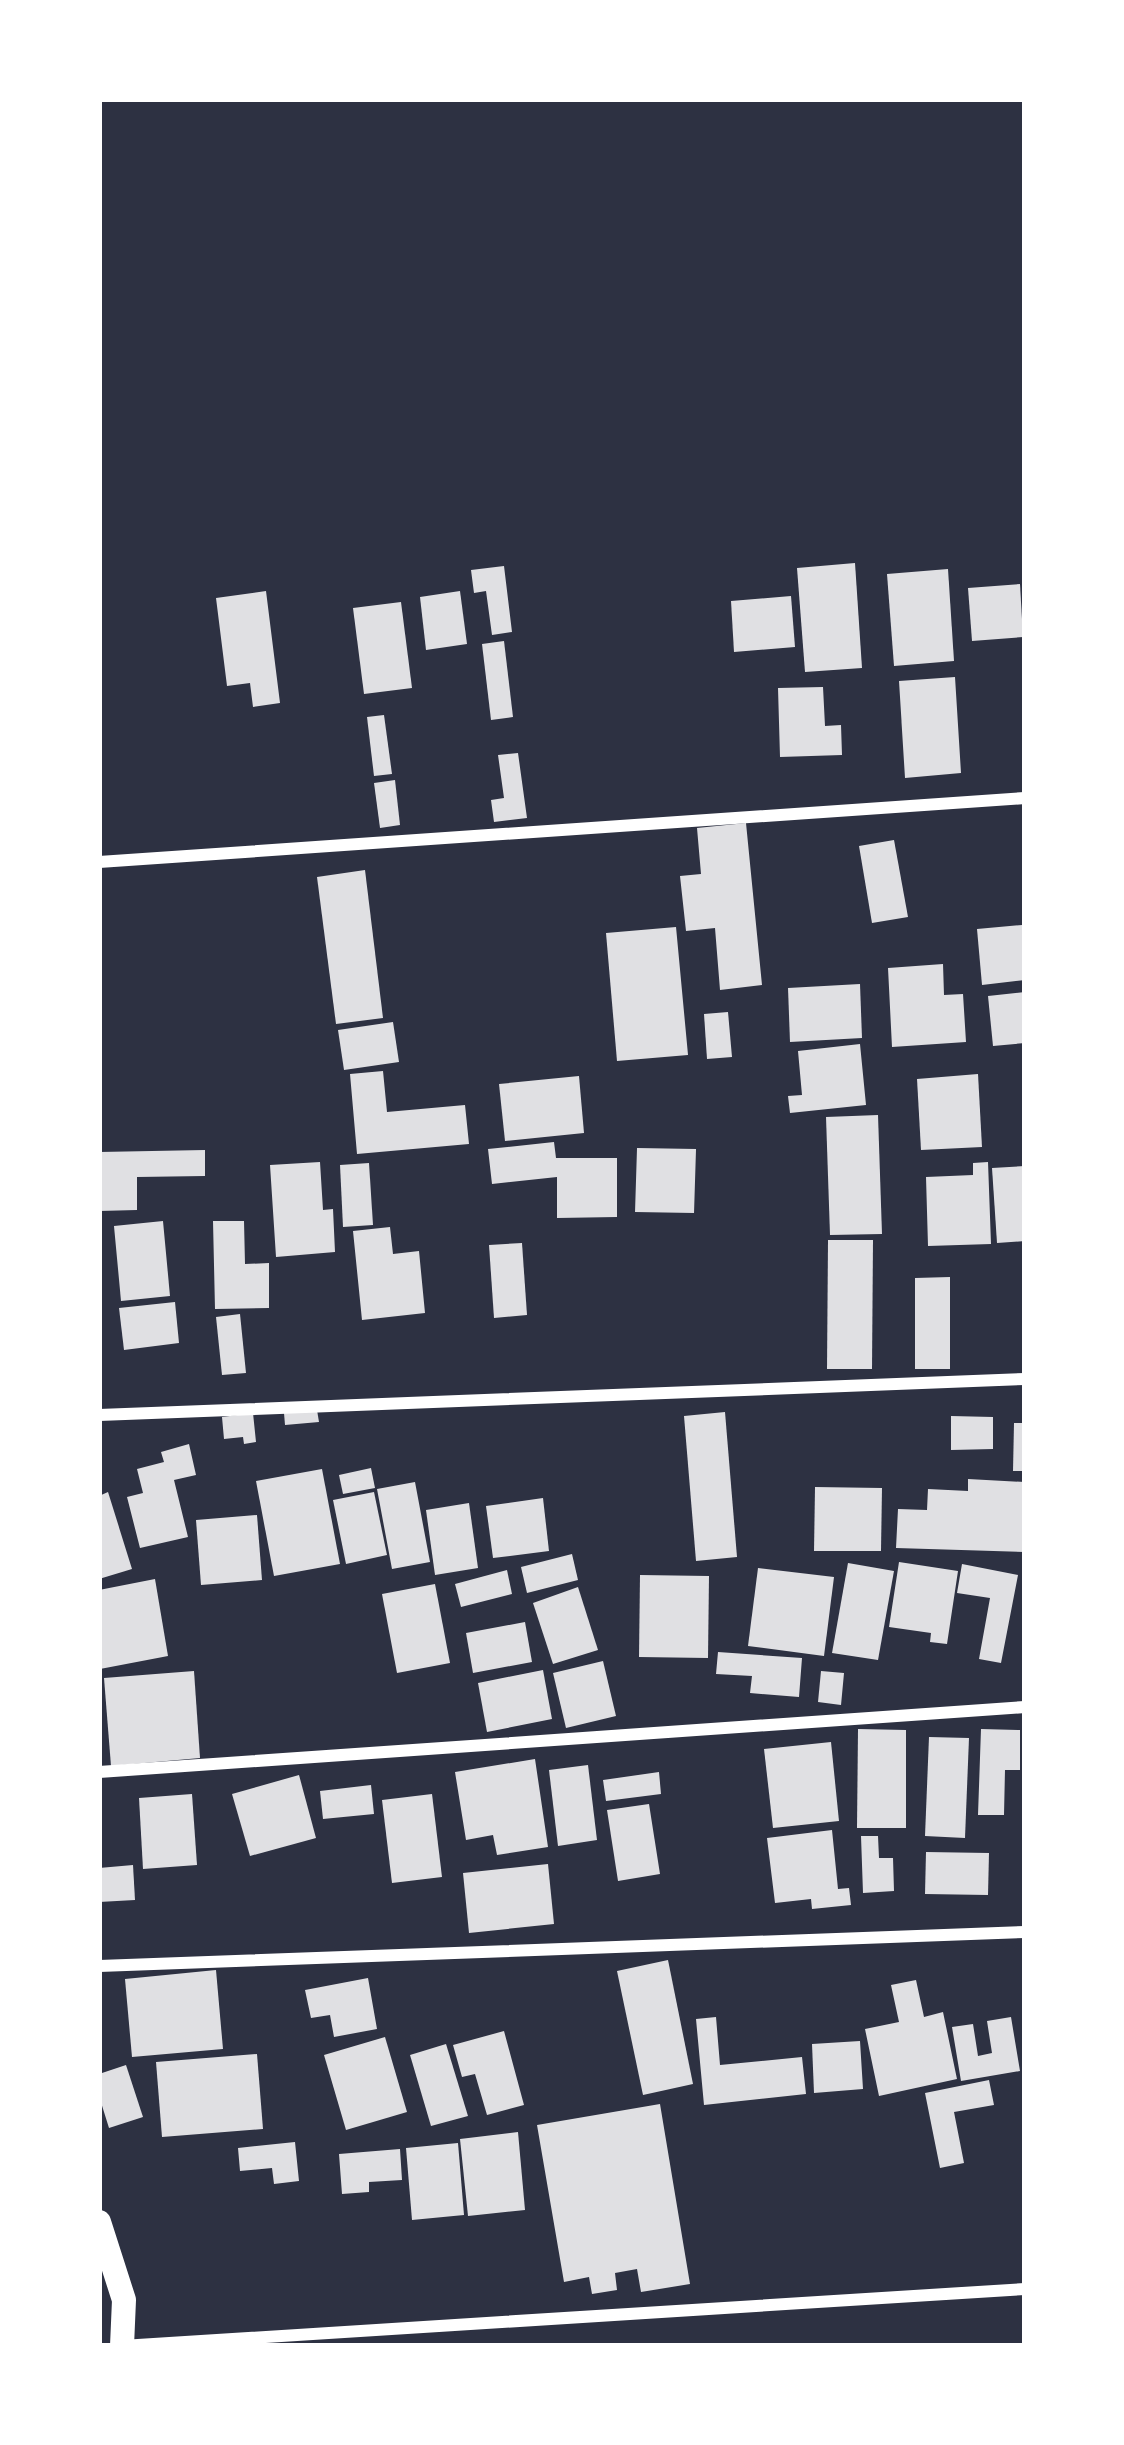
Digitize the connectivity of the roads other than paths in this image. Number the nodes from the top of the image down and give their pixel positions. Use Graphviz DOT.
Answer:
graph roads {
  1 [pos="1025,798"];
  2 [pos="99,862"];
  3 [pos="1025,1379"];
  4 [pos="99,1415"];
  5 [pos="1025,1707"];
  6 [pos="99,1772"];
  7 [pos="1025,1932"];
  8 [pos="99,1966"];
  9 [pos="99,2222"];
  10 [pos="1025,2289"];
  11 [pos="122,2346"];
  1 -- 2 [label="street"];
  3 -- 4 [label="street"];
  5 -- 6 [label="street"];
  7 -- 8 [label="street"];
  9 -- 11 [label="main road"];
  10 -- 11 [label="street"];
}
